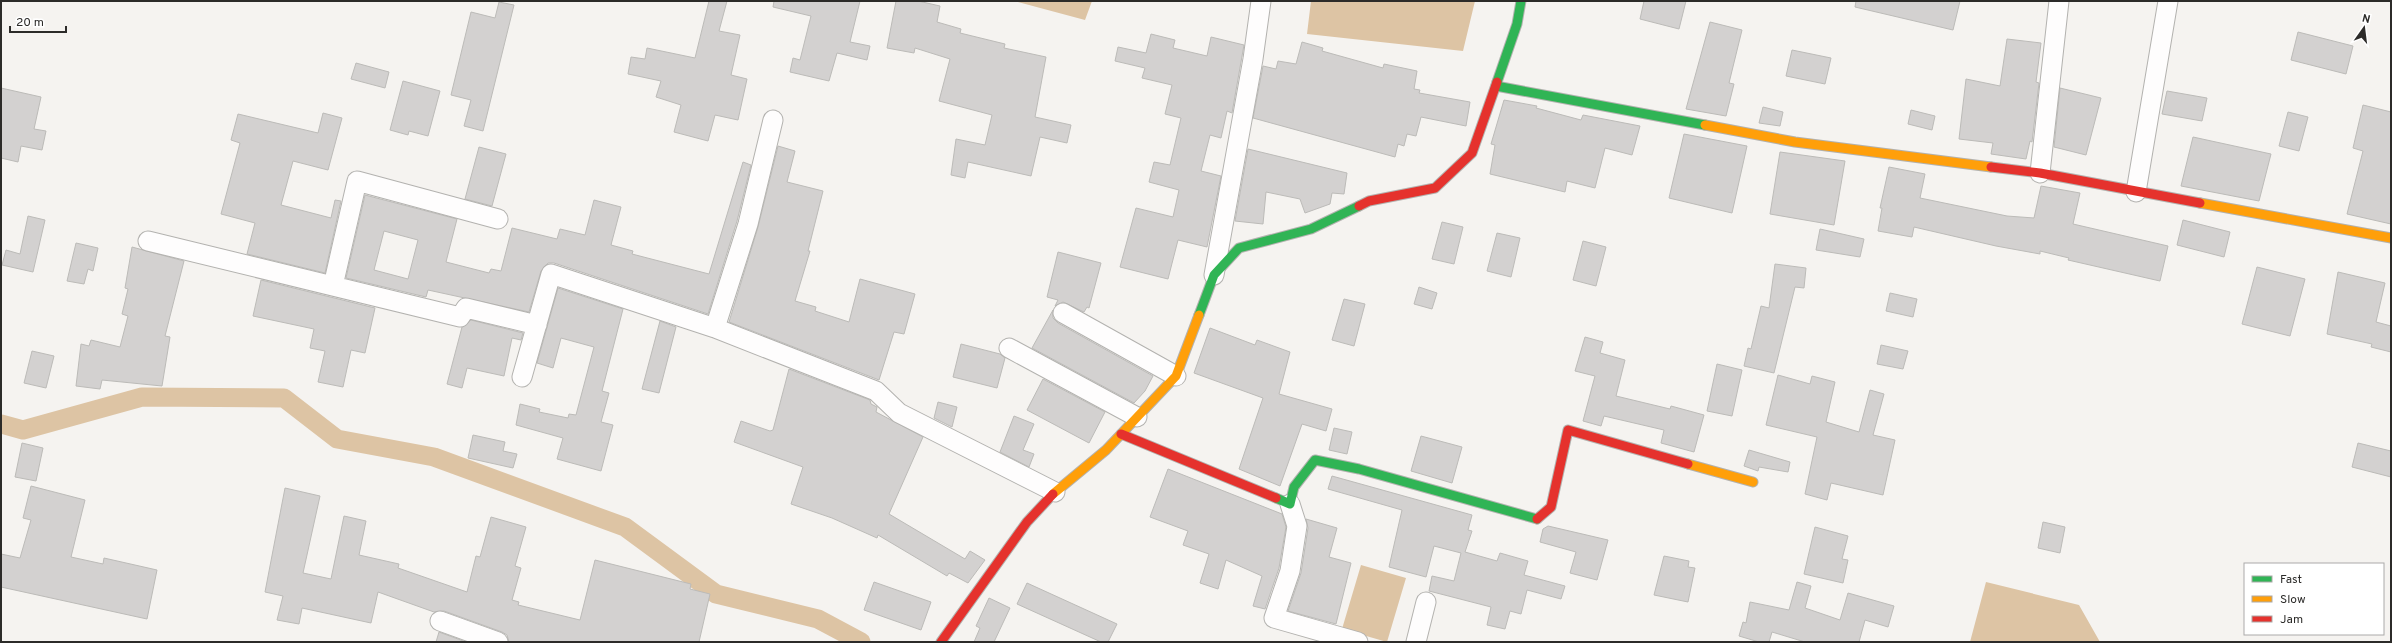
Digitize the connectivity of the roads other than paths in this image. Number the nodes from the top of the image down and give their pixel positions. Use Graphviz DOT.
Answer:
graph roads {
  1 [pos="1261,1"];
  2 [pos="1521,1"];
  3 [pos="2059,1"];
  4 [pos="2168,1"];
  5 [pos="1496,86"];
  6 [pos="773,120"];
  7 [pos="2040,174"];
  8 [pos="2136,192"];
  9 [pos="498,219"];
  10 [pos="2391,238"];
  11 [pos="148,241"];
  12 [pos="1214,275"];
  13 [pos="334,286"];
  14 [pos="1063,313"];
  15 [pos="537,324"];
  16 [pos="715,328"];
  17 [pos="1009,348"];
  18 [pos="1176,376"];
  19 [pos="522,377"];
  20 [pos="1137,417"];
  21 [pos="1121,434"];
  22 [pos="1753,482"];
  23 [pos="1055,492"];
  24 [pos="1290,504"];
  25 [pos="1426,602"];
  26 [pos="440,621"];
  27 [pos="498,642"];
  28 [pos="941,642"];
  29 [pos="1358,642"];
  30 [pos="1416,642"];
  1 -- 12 [label="street"];
  2 -- 5 [label="street"];
  3 -- 7 [label="street"];
  4 -- 8 [label="street"];
  5 -- 7 [label="street"];
  5 -- 12 [label="street"];
  6 -- 16 [label="street"];
  7 -- 8 [label="street"];
  8 -- 10 [label="street"];
  9 -- 13 [label="street"];
  11 -- 13 [label="street"];
  12 -- 18 [label="street"];
  13 -- 15 [label="street"];
  14 -- 18 [label="street"];
  15 -- 16 [label="street"];
  15 -- 19 [label="street"];
  16 -- 23 [label="street"];
  17 -- 20 [label="street"];
  18 -- 20 [label="street"];
  20 -- 21 [label="street"];
  21 -- 23 [label="street"];
  21 -- 24 [label="street"];
  22 -- 24 [label="street"];
  23 -- 28 [label="street"];
  24 -- 29 [label="street"];
  25 -- 30 [label="street"];
  26 -- 27 [label="street"];
}
